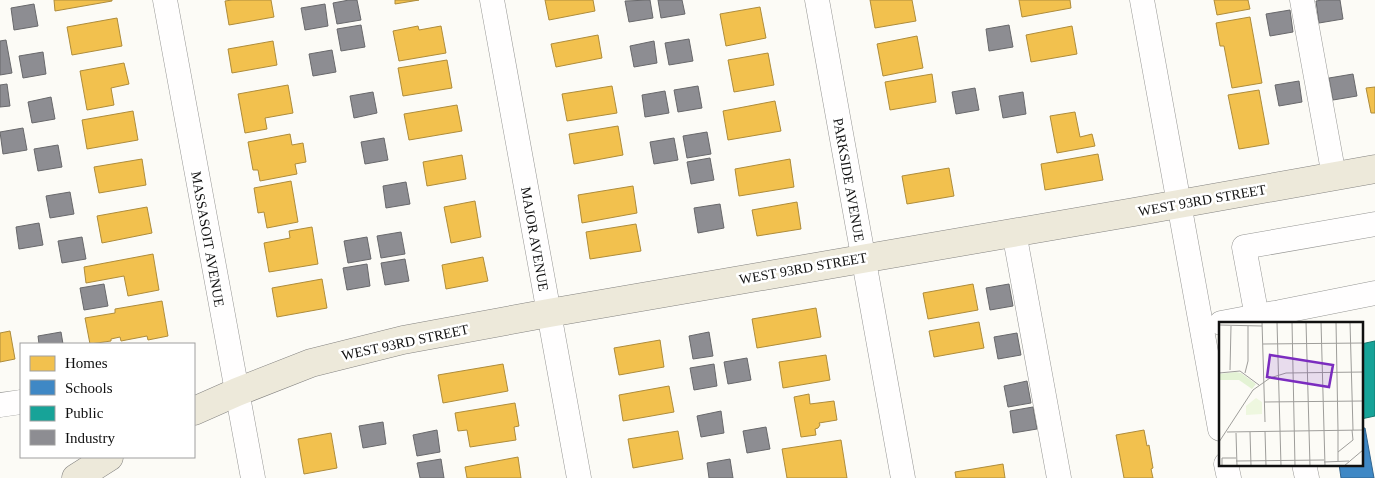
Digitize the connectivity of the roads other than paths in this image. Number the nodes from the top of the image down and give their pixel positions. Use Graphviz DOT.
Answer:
graph roads {
  1 [pos="164,0"];
  2 [pos="492,0"];
  3 [pos="817,0"];
  4 [pos="1142,0"];
  5 [pos="1302,0"];
  6 [pos="1375,169"];
  7 [pos="1334,176"];
  8 [pos="1179,204"];
  9 [pos="1375,224"];
  10 [pos="1014,232"];
  11 [pos="863,258"];
  12 [pos="1375,293"];
  13 [pos="549,313"];
  14 [pos="1273,317"];
  15 [pos="1231,322"];
  16 [pos="1214,324"];
  17 [pos="236,392"];
  18 [pos="20,402"];
  19 [pos="0,405"];
  20 [pos="195,412"];
  21 [pos="1219,412"];
  22 [pos="107,458"];
  23 [pos="76,478"];
  24 [pos="253,478"];
  25 [pos="579,478"];
  26 [pos="903,478"];
  27 [pos="1059,478"];
  1 -- 17 [label="street, MASSASOIT AVENUE"];
  2 -- 13 [label="street, MAJOR AVENUE"];
  3 -- 11 [label="street, PARKSIDE AVENUE"];
  4 -- 8 [label="street"];
  5 -- 7 [label="street"];
  6 -- 7 [label="main road, WEST 93RD STREET"];
  7 -- 8 [label="main road, WEST 93RD STREET"];
  8 -- 10 [label="main road, WEST 93RD STREET"];
  8 -- 16 [label="street"];
  9 -- 14 [label="street"];
  10 -- 11 [label="main road, WEST 93RD STREET"];
  10 -- 27 [label="street"];
  11 -- 13 [label="main road, WEST 93RD STREET"];
  11 -- 26 [label="street, PARKSIDE AVENUE"];
  12 -- 14 [label="street"];
  13 -- 17 [label="main road, WEST 93RD STREET"];
  13 -- 25 [label="street, MAJOR AVENUE"];
  14 -- 15 [label="street"];
  16 -- 21 [label="street"];
  17 -- 20 [label="main road, WEST 93RD STREET"];
  17 -- 24 [label="street, MASSASOIT AVENUE"];
  18 -- 19 [label="street"];
  22 -- 23 [label="main road"];
}
